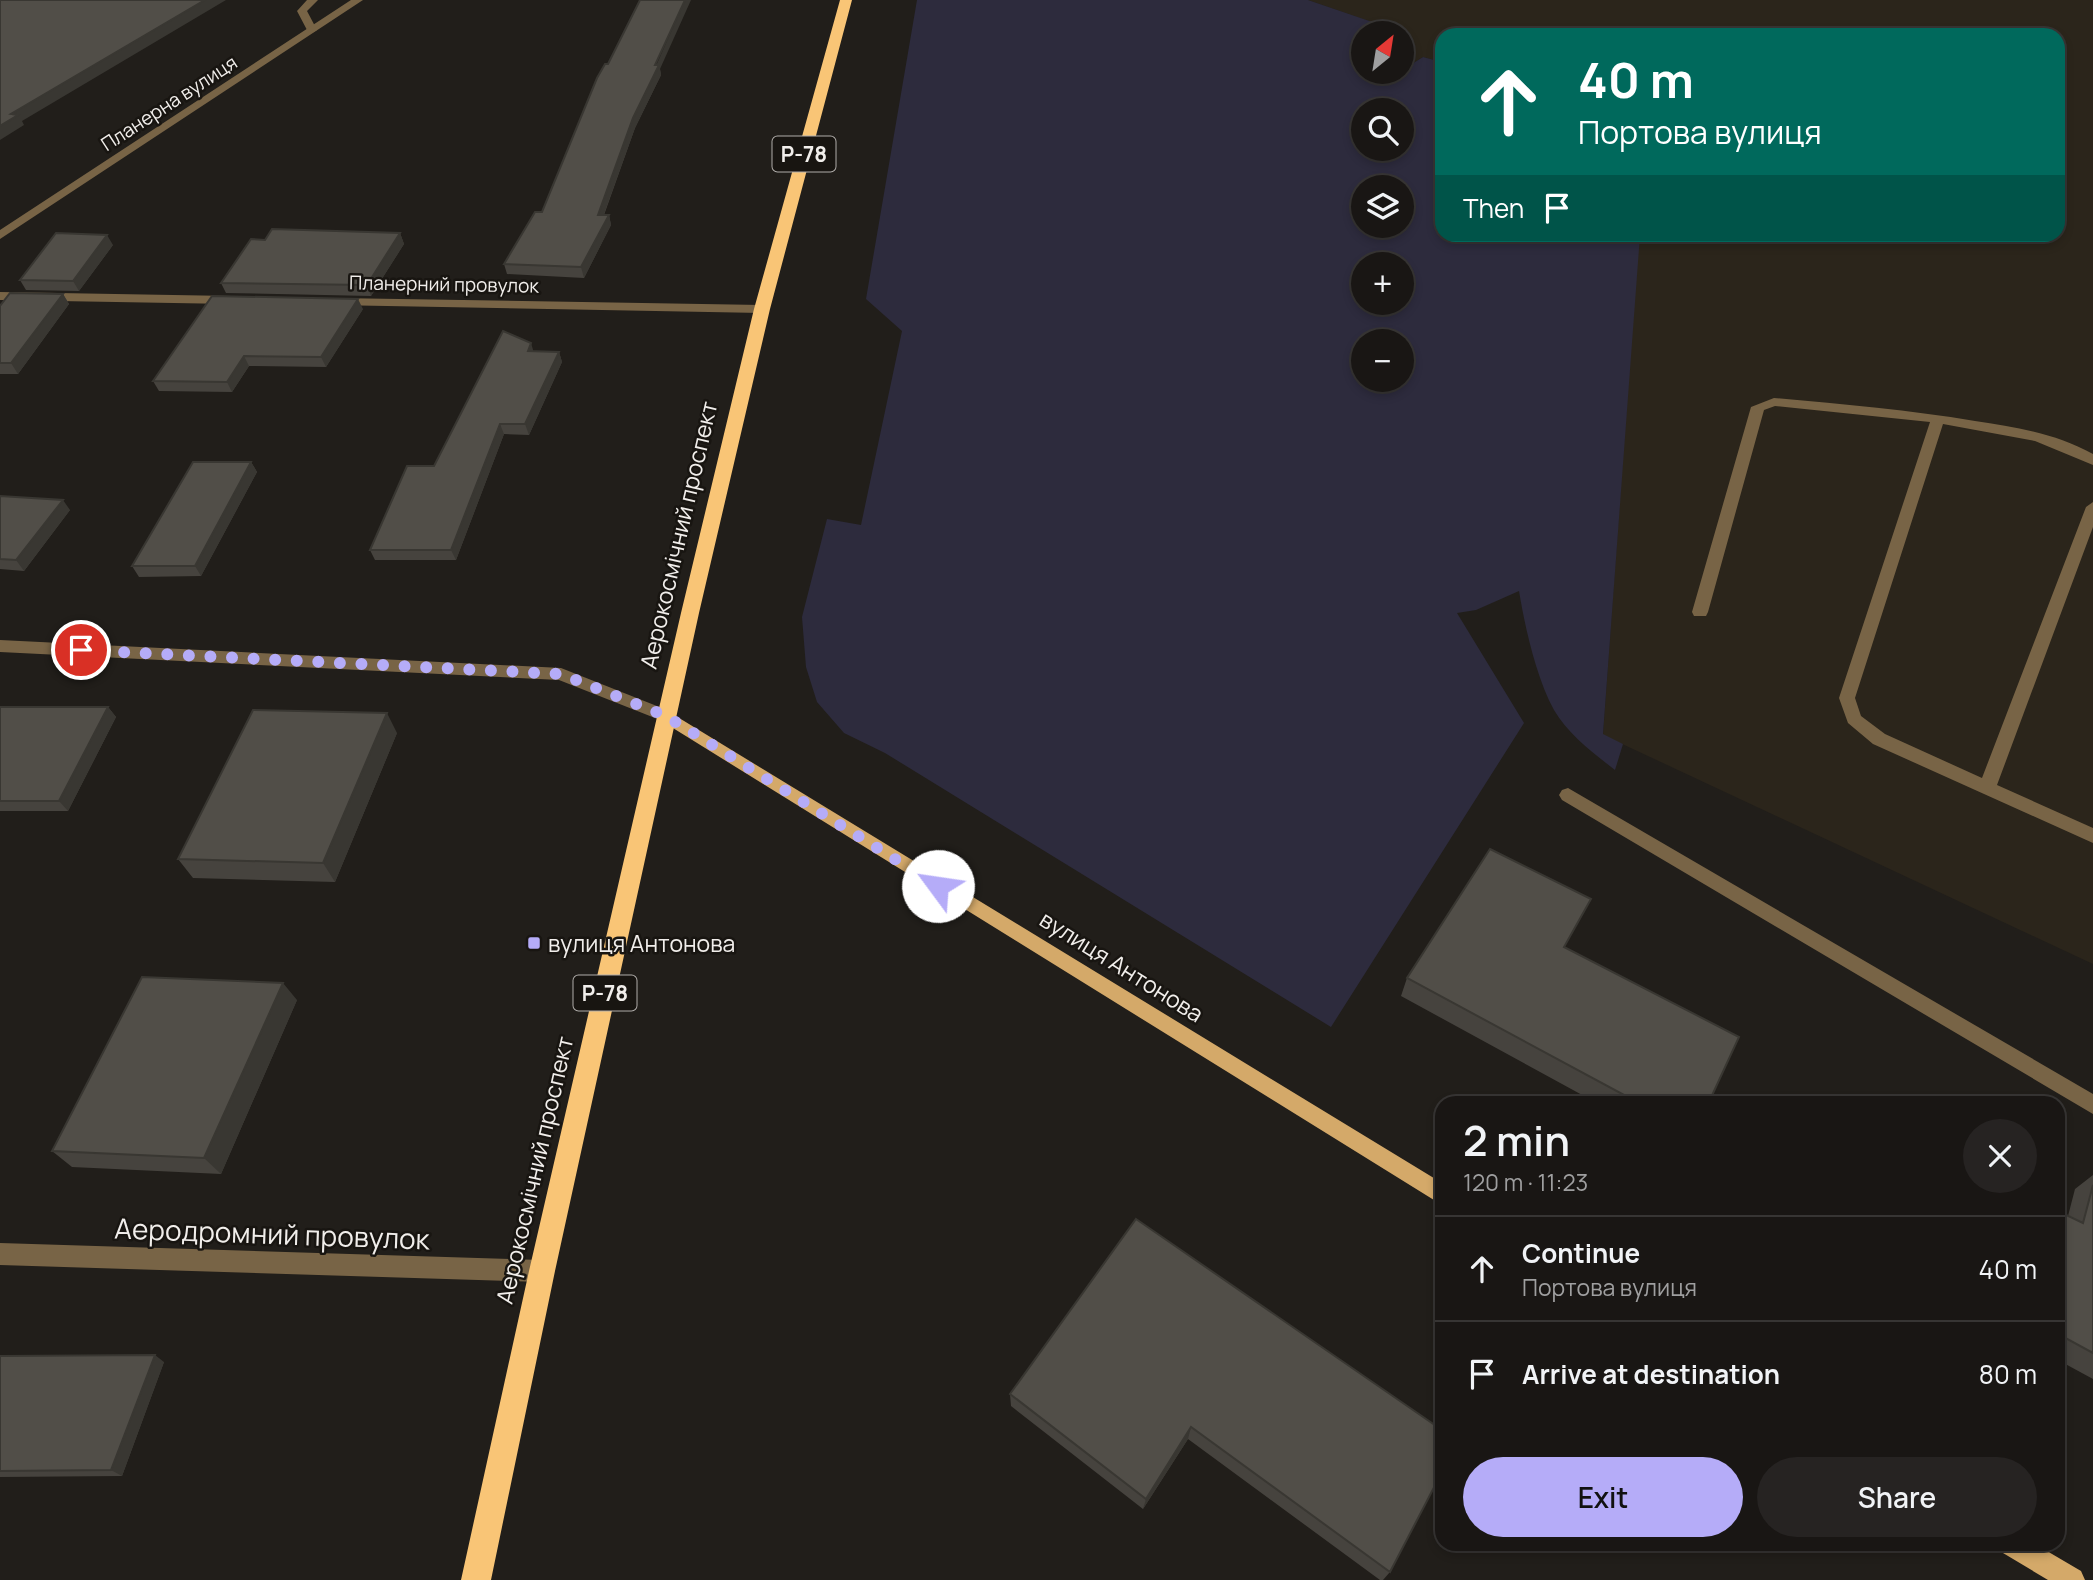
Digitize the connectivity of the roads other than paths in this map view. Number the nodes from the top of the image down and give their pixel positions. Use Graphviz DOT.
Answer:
graph roads {
  1 [pos="313,0"];
  2 [pos="358,0"];
  3 [pos="846,0"];
  4 [pos="312,30"];
  5 [pos="0,235"];
  6 [pos="0,296"];
  7 [pos="238,300"];
  8 [pos="321,302"];
  9 [pos="762,309"];
  10 [pos="1938,419"];
  11 [pos="2093,460"];
  12 [pos="2093,508"];
  13 [pos="1700,612"];
  14 [pos="0,646"];
  15 [pos="666,716"];
  16 [pos="1987,788"];
  17 [pos="1569,795"];
  18 [pos="2093,836"];
  19 [pos="2093,1105"];
  20 [pos="1435,1191"];
  21 [pos="0,1254"];
  22 [pos="542,1270"];
  23 [pos="2024,1551"];
  24 [pos="476,1580"];
  25 [pos="2072,1580"];
  1 -- 4 [label="street"];
  2 -- 4 [label="street, Планерна вулиця"];
  3 -- 9 [label="highway, Аерокосмічний проспект / Р-78"];
  4 -- 5 [label="street, Планерна вулиця"];
  6 -- 7 [label="street"];
  8 -- 9 [label="street, Планерний провулок"];
  9 -- 15 [label="highway, Аерокосмічний проспект / Р-78"];
  10 -- 11 [label="street"];
  10 -- 13 [label="street"];
  10 -- 16 [label="street"];
  12 -- 16 [label="street"];
  14 -- 15 [label="street"];
  15 -- 20 [label="main road, вулиця Антонова"];
  15 -- 22 [label="highway, Аерокосмічний проспект / Р-78"];
  16 -- 18 [label="street"];
  17 -- 19 [label="street"];
  21 -- 22 [label="street, Аеродромний провулок"];
  22 -- 24 [label="highway, Аерокосмічний проспект / Р-78"];
  23 -- 25 [label="main road"];
}
